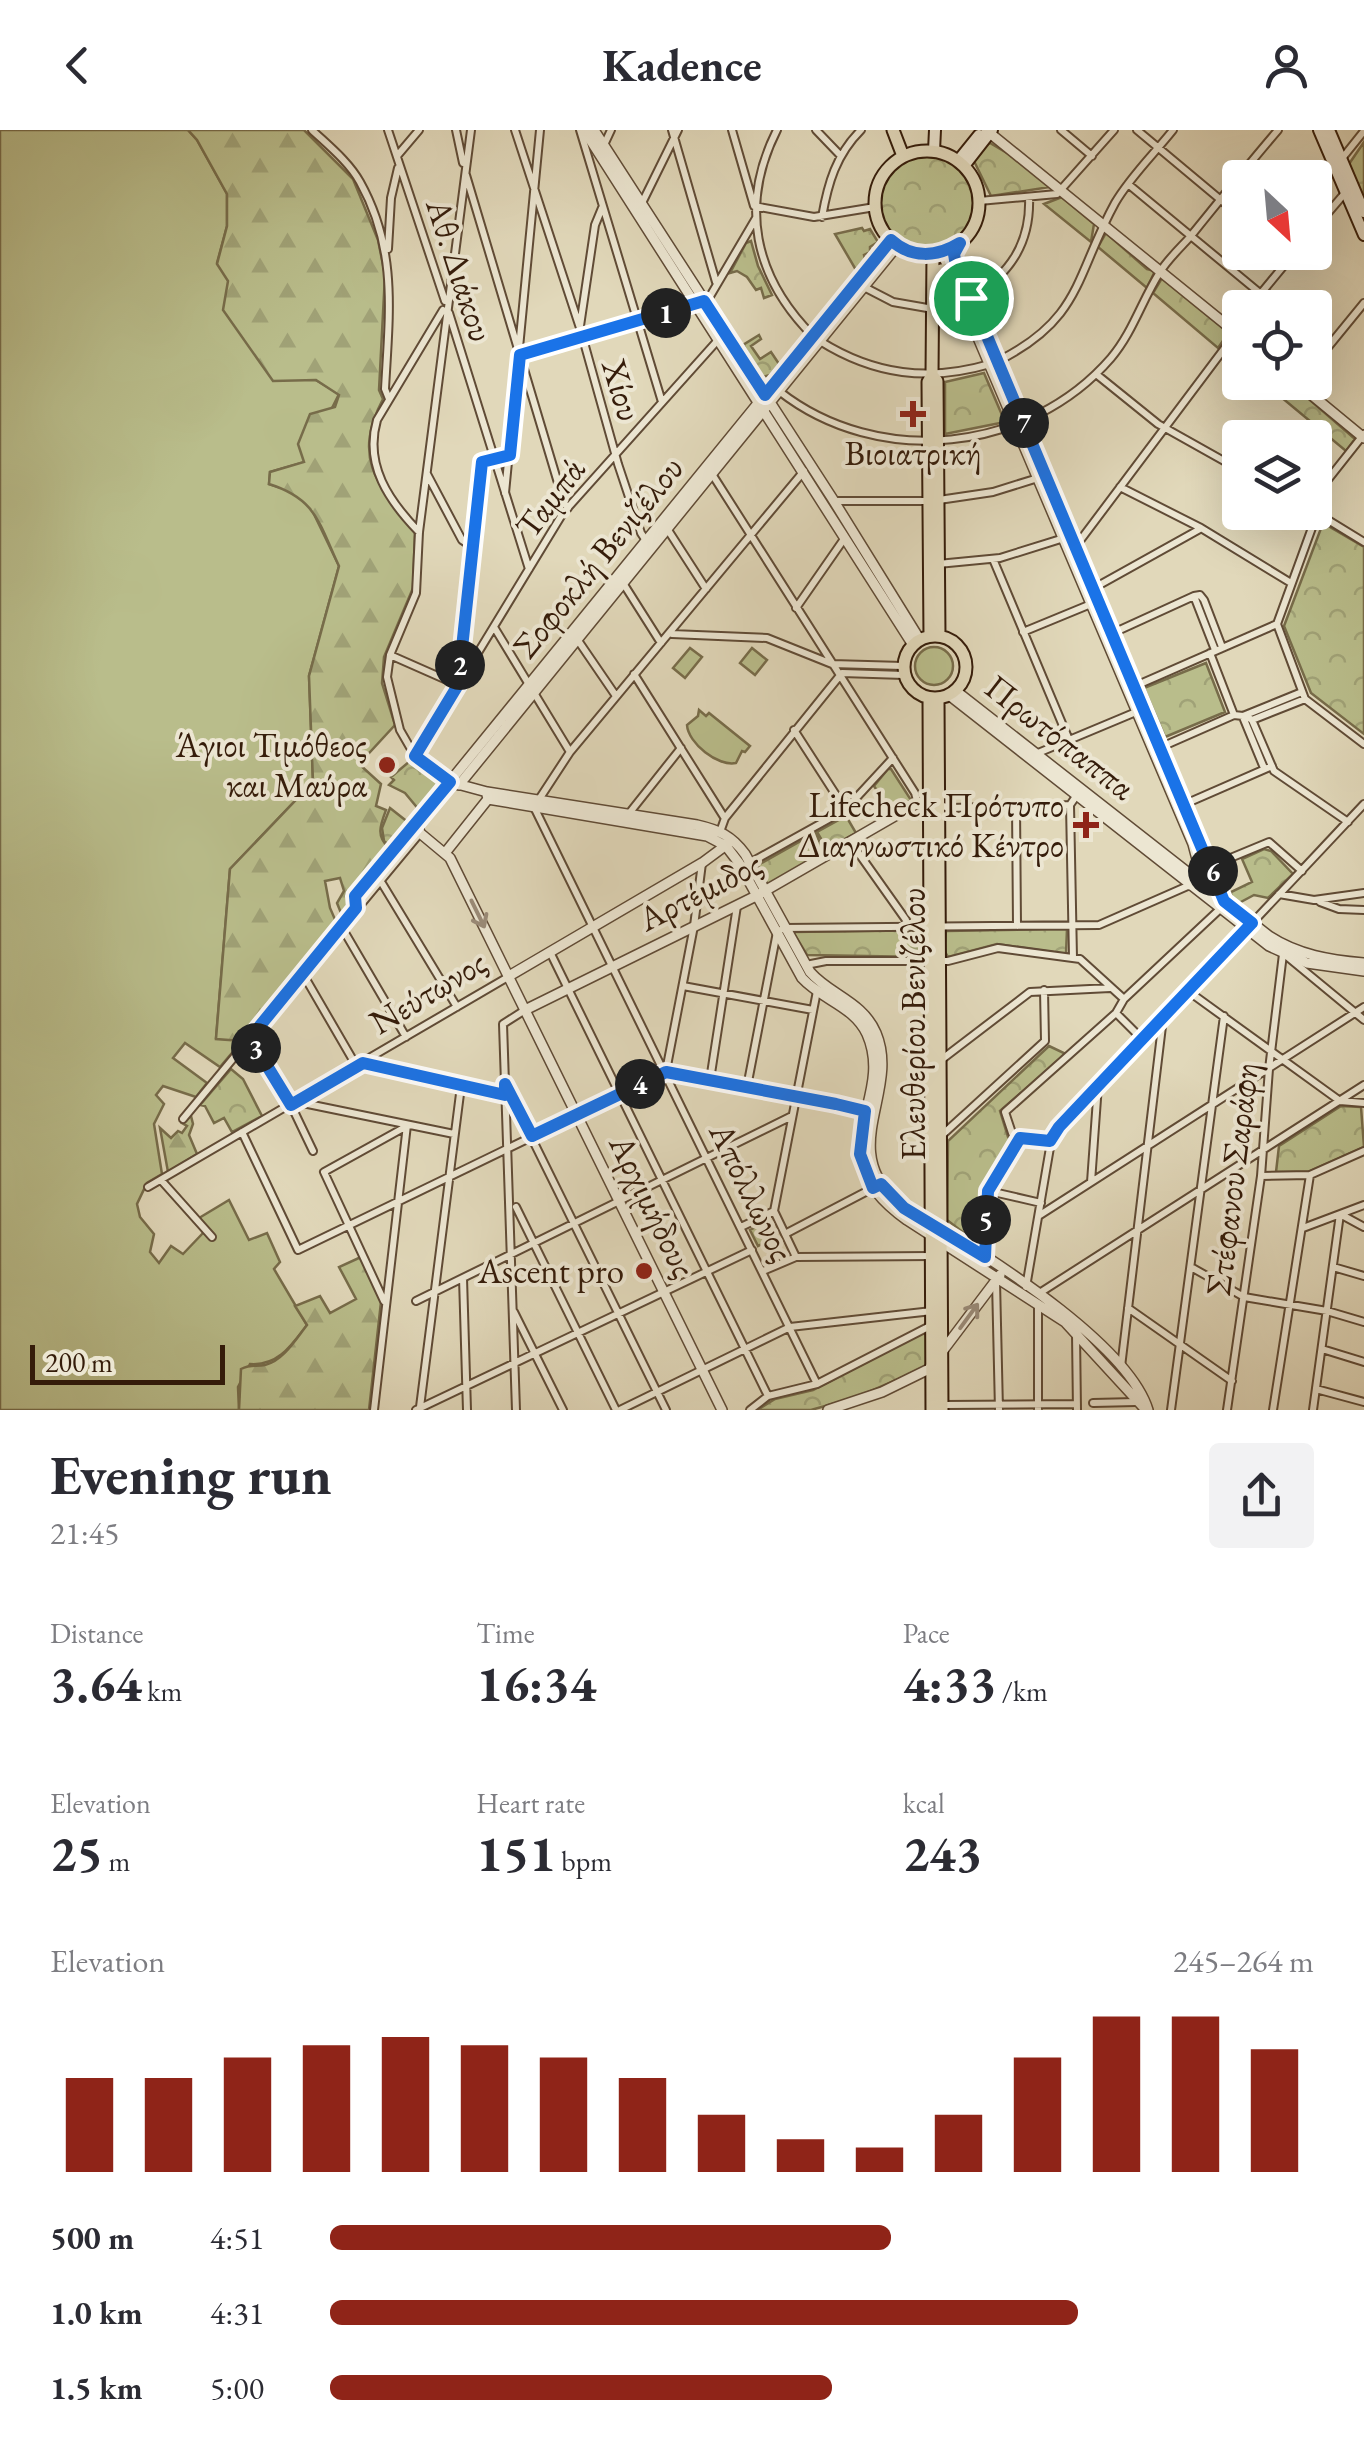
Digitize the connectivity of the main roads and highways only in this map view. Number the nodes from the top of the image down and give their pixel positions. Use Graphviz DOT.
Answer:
graph roads {
  1 [pos="896,130"];
  2 [pos="931,130"];
  3 [pos="1319,130"];
  4 [pos="1329,130"];
  5 [pos="983,133"];
  6 [pos="931,151"];
  7 [pos="907,155"];
  8 [pos="961,163"];
  9 [pos="1338,163"];
  10 [pos="1364,212"];
  11 [pos="1364,235"];
  12 [pos="938,254"];
  13 [pos="950,269"];
  14 [pos="933,280"];
  15 [pos="925,639"];
  16 [pos="943,696"];
  17 [pos="937,1232"];
  18 [pos="939,1408"];
  1 -- 7 [label="main road"];
  2 -- 6 [label="main road"];
  3 -- 9 [label="main road"];
  4 -- 9 [label="main road"];
  5 -- 8 [label="main road"];
  6 -- 7 [label="main road"];
  6 -- 8 [label="main road"];
  7 -- 12 [label="main road"];
  8 -- 12 [label="main road"];
  9 -- 10 [label="main road"];
  9 -- 11 [label="main road"];
  12 -- 14 [label="main road"];
  13 -- 14 [label="main road"];
  14 -- 15 [label="main road"];
  15 -- 16 [label="main road"];
  15 -- 16 [label="main road"];
  16 -- 17 [label="main road, Ελευθερίου Βενιζέλου"];
  17 -- 18 [label="main road, Ελευθερίου Βενιζέλου"];
  17 -- 18 [label="main road, Ελευθερίου Βενιζέλου"];
}
